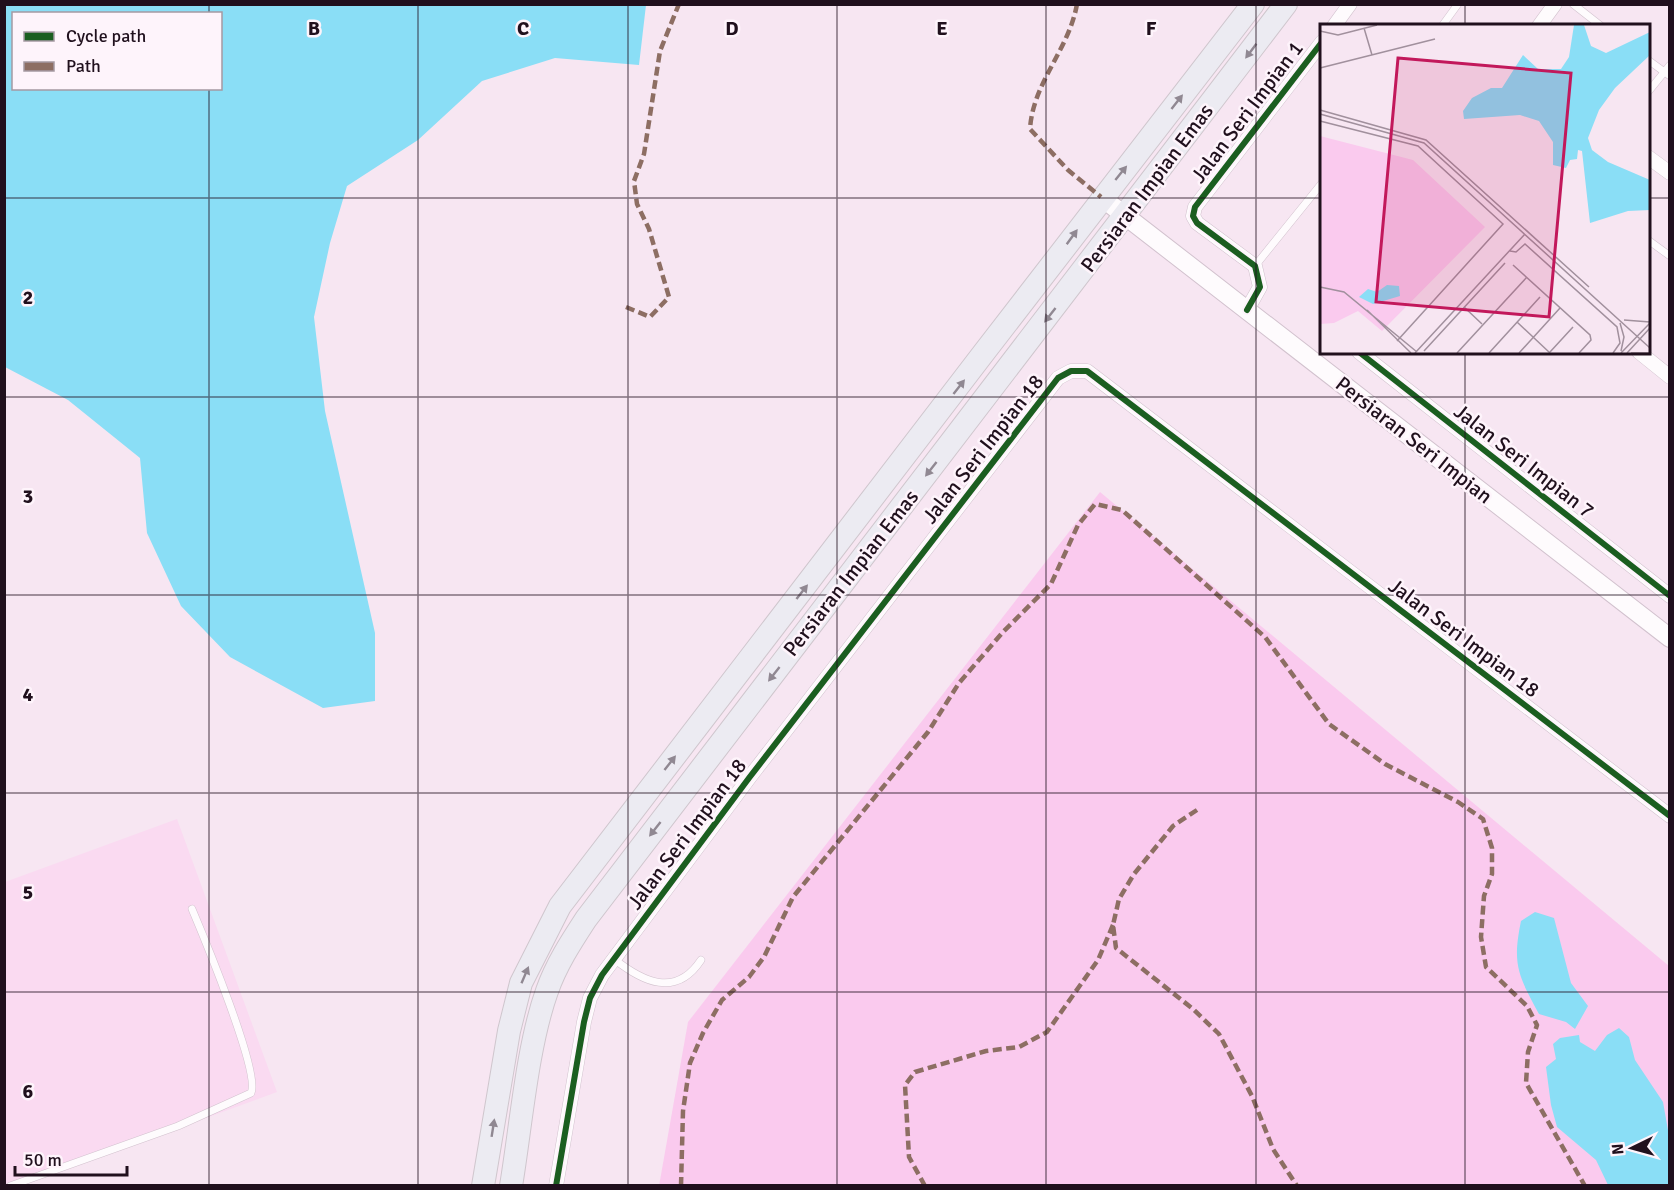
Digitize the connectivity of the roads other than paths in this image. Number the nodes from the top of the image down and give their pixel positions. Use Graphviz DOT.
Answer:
graph roads {
  1 [pos="1253,4"];
  2 [pos="1286,4"];
  3 [pos="1350,4"];
  4 [pos="1458,4"];
  5 [pos="1555,4"];
  6 [pos="1573,4"];
  7 [pos="1335,24"];
  8 [pos="1443,24"];
  9 [pos="1540,24"];
  10 [pos="1598,24"];
  11 [pos="1320,45"];
  12 [pos="1650,61"];
  13 [pos="1670,65"];
  14 [pos="1667,74"];
  15 [pos="1650,90"];
  16 [pos="1650,158"];
  17 [pos="1670,173"];
  18 [pos="1320,185"];
  19 [pos="1101,197"];
  20 [pos="1126,216"];
  21 [pos="1650,241"];
  22 [pos="1670,256"];
  23 [pos="1255,266"];
  24 [pos="1246,310"];
  25 [pos="1362,354"];
  26 [pos="1641,354"];
  27 [pos="1670,377"];
  28 [pos="1667,589"];
  29 [pos="1670,638"];
  30 [pos="1670,816"];
  31 [pos="192,909"];
  32 [pos="614,959"];
  33 [pos="700,960"];
  34 [pos="10,1185"];
  35 [pos="483,1185"];
  36 [pos="511,1185"];
  37 [pos="556,1185"];
  19 -- 1 [label="main road, Persiaran Impian Emas, one-way"];
  2 -- 20 [label="main road, Persiaran Impian Emas, one-way"];
  3 -- 7 [label="street"];
  4 -- 8 [label="lane"];
  5 -- 9 [label="street"];
  6 -- 10 [label="lane"];
  11 -- 23 [label="street, Jalan Seri Impian 1"];
  12 -- 14 [label="lane"];
  13 -- 14 [label="lane"];
  14 -- 15 [label="lane"];
  16 -- 17 [label="street"];
  18 -- 23 [label="lane"];
  19 -- 20 [label="street, Persiaran Seri Impian"];
  35 -- 19 [label="main road, Persiaran Impian Emas, one-way"];
  20 -- 24 [label="street, Persiaran Seri Impian"];
  20 -- 36 [label="main road, Persiaran Impian Emas, one-way"];
  21 -- 22 [label="lane"];
  23 -- 24 [label="street"];
  24 -- 29 [label="street, Persiaran Seri Impian"];
  25 -- 28 [label="street, Jalan Seri Impian 7"];
  26 -- 27 [label="street"];
  30 -- 32 [label="street, Jalan Seri Impian 18"];
  31 -- 34 [label="lane"];
  32 -- 33 [label="lane"];
  32 -- 37 [label="street, Jalan Seri Impian 18"];
}
